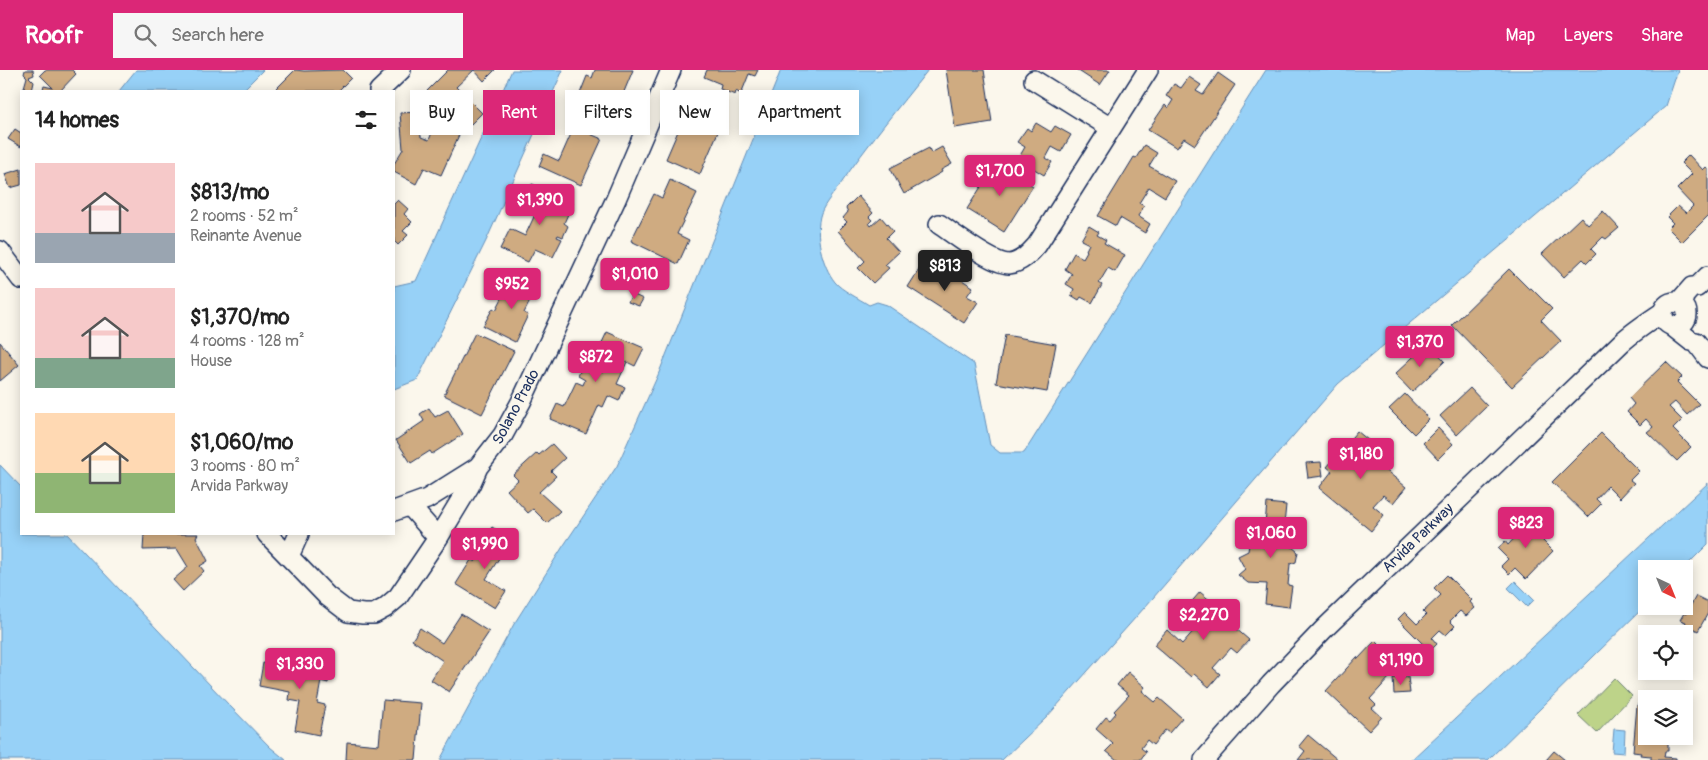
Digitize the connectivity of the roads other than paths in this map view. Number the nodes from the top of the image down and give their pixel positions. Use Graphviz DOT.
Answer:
graph roads {
  1 [pos="401,70"];
  2 [pos="671,70"];
  3 [pos="1148,70"];
  4 [pos="1034,80"];
  5 [pos="380,90"];
  6 [pos="1111,128"];
  7 [pos="939,224"];
  8 [pos="0,251"];
  9 [pos="20,279"];
  10 [pos="1702,281"];
  11 [pos="1676,315"];
  12 [pos="1708,358"];
  13 [pos="478,467"];
  14 [pos="402,509"];
  15 [pos="268,535"];
  16 [pos="298,535"];
  17 [pos="438,538"];
  18 [pos="288,556"];
  19 [pos="1204,760"];
  1 -- 5 [label="street"];
  2 -- 13 [label="street, Solano Prado"];
  3 -- 6 [label="street"];
  4 -- 6 [label="street"];
  6 -- 7 [label="street"];
  8 -- 9 [label="street"];
  10 -- 11 [label="street, Arvida Parkway"];
  11 -- 12 [label="street"];
  11 -- 19 [label="street, Arvida Parkway"];
  13 -- 14 [label="street, Solano Prado"];
  13 -- 17 [label="street, Solano Prado"];
  14 -- 17 [label="street"];
  15 -- 18 [label="street, Solano Prado"];
  16 -- 18 [label="street"];
  17 -- 18 [label="street, Solano Prado"];
}
